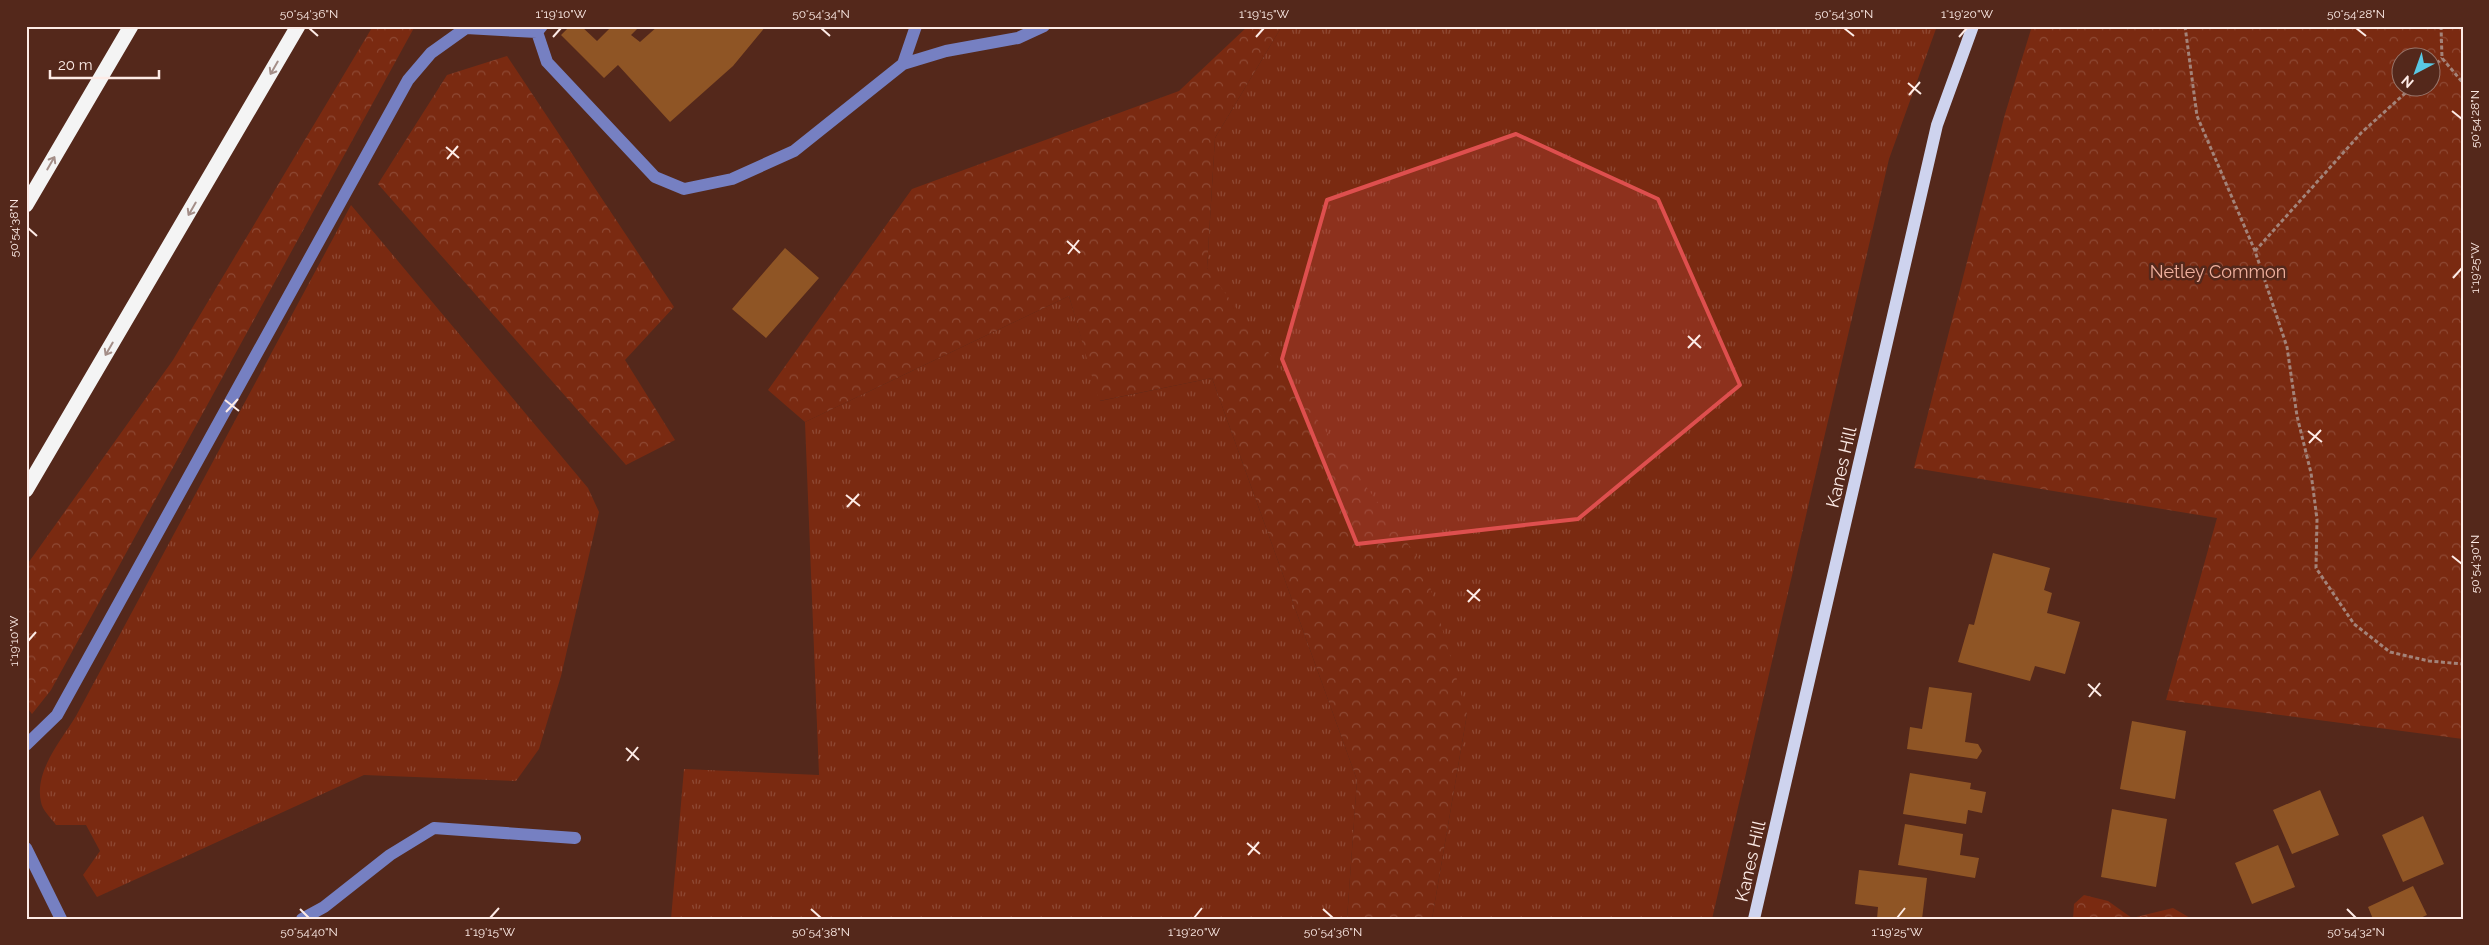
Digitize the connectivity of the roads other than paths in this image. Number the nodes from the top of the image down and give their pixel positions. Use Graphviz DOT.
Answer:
graph roads {
  1 [pos="131,26"];
  2 [pos="298,26"];
  3 [pos="916,26"];
  4 [pos="1044,26"];
  5 [pos="1973,26"];
  6 [pos="540,29"];
  7 [pos="903,64"];
  8 [pos="26,205"];
  9 [pos="26,490"];
  10 [pos="26,745"];
  11 [pos="575,838"];
  12 [pos="26,848"];
  13 [pos="61,919"];
  14 [pos="302,919"];
  15 [pos="1754,919"];
  8 -- 1 [label="highway, one-way"];
  2 -- 9 [label="highway, one-way"];
  3 -- 7 [label="street"];
  4 -- 7 [label="street"];
  5 -- 15 [label="main road, Kanes Hill"];
  6 -- 7 [label="street"];
  6 -- 10 [label="street"];
  11 -- 14 [label="street"];
  12 -- 13 [label="street"];
}
